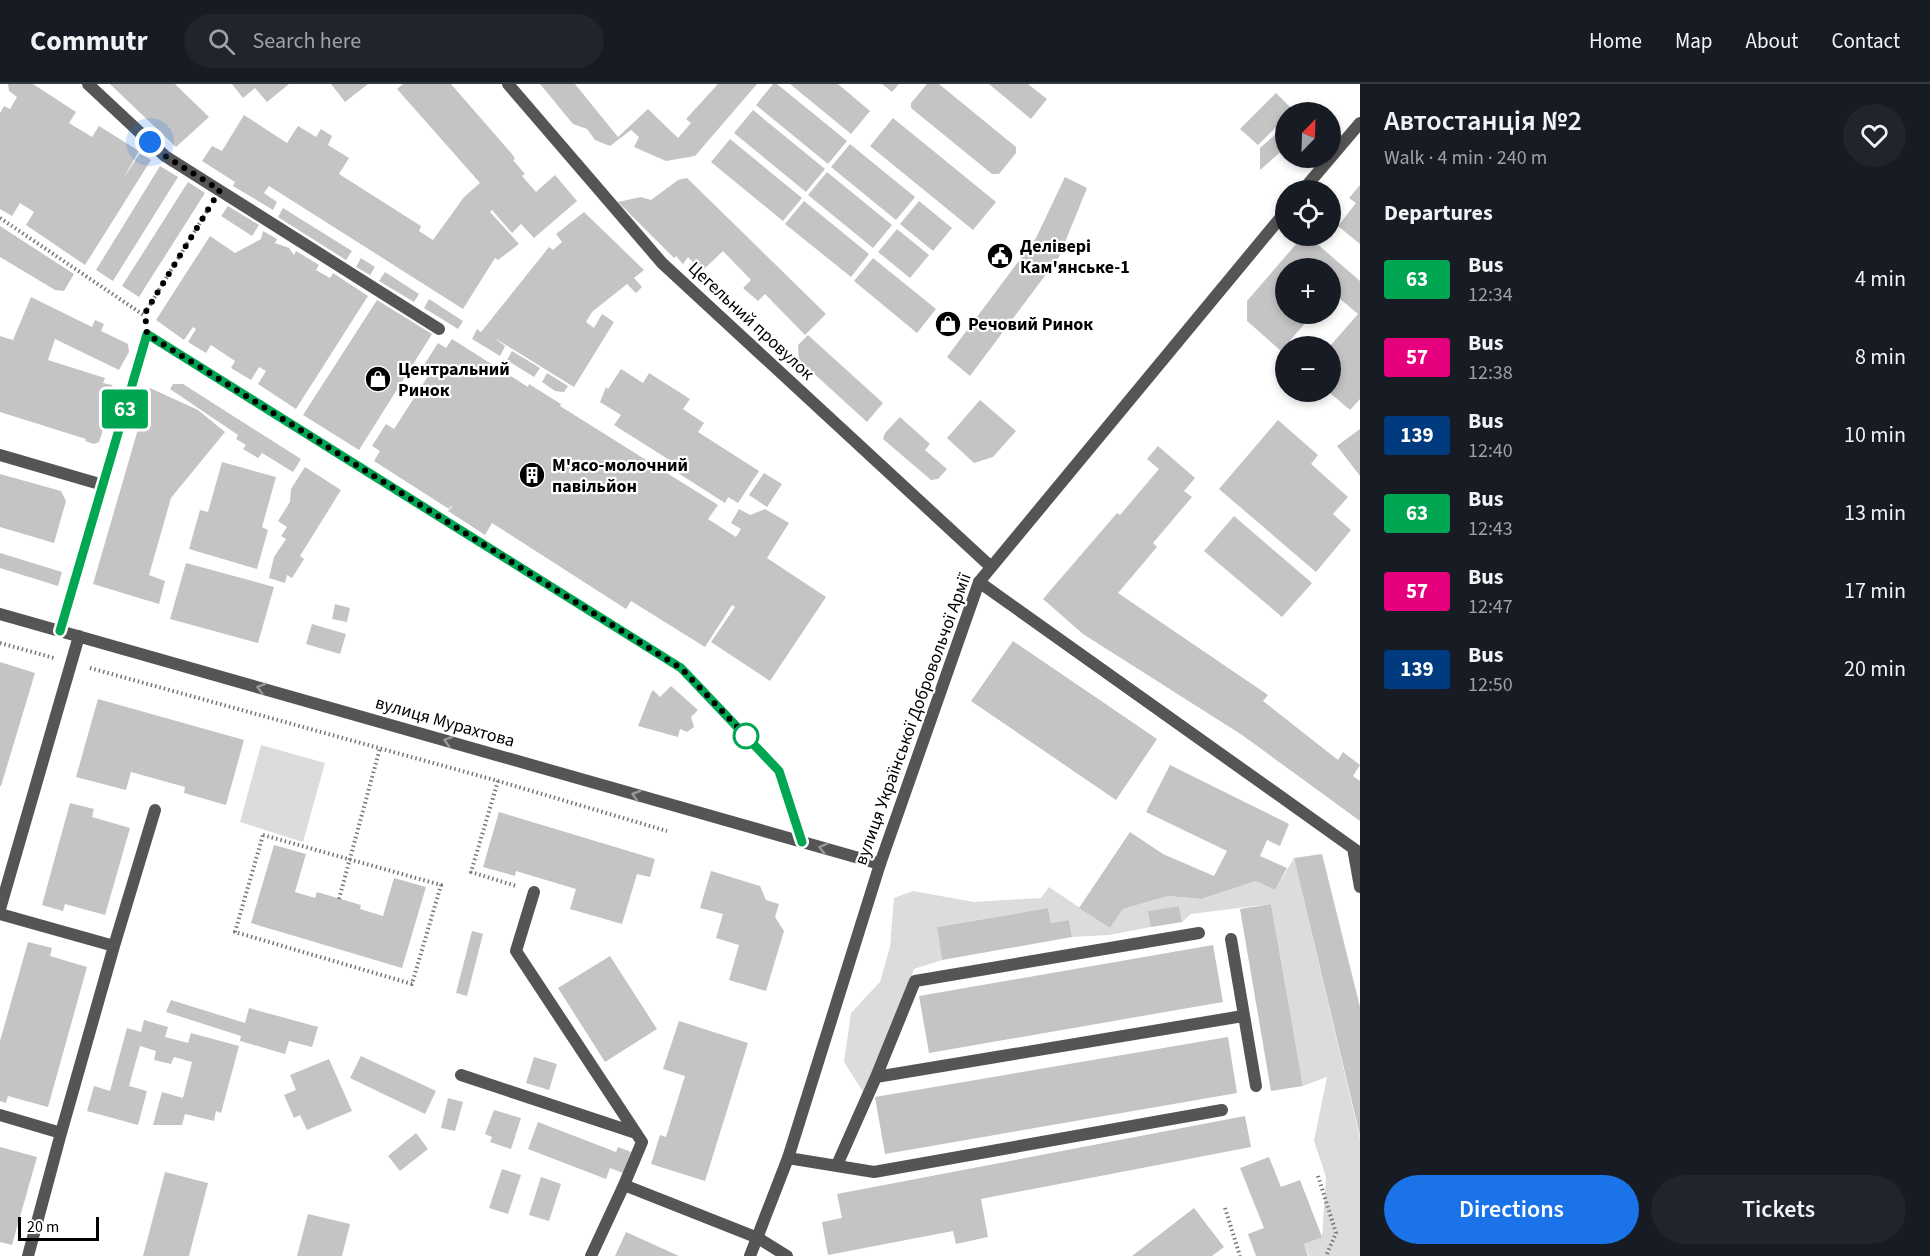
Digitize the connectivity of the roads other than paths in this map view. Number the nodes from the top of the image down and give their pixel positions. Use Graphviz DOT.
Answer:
graph roads {
  1 [pos="88,84"];
  2 [pos="508,84"];
  3 [pos="1360,123"];
  4 [pos="1312,180"];
  5 [pos="1275,224"];
  6 [pos="439,329"];
  7 [pos="0,455"];
  8 [pos="103,485"];
  9 [pos="990,566"];
  10 [pos="979,582"];
  11 [pos="0,614"];
  12 [pos="60,631"];
  13 [pos="79,636"];
  14 [pos="155,810"];
  15 [pos="802,842"];
  16 [pos="1356,851"];
  17 [pos="880,864"];
  18 [pos="1360,886"];
  19 [pos="534,892"];
  20 [pos="0,909"];
  21 [pos="0,914"];
  22 [pos="1199,933"];
  23 [pos="1231,939"];
  24 [pos="114,946"];
  25 [pos="1244,1017"];
  26 [pos="461,1075"];
  27 [pos="876,1077"];
  28 [pos="1256,1086"];
  29 [pos="1222,1110"];
  30 [pos="0,1115"];
  31 [pos="61,1133"];
  32 [pos="636,1133"];
  33 [pos="788,1158"];
  34 [pos="837,1165"];
  35 [pos="624,1185"];
  36 [pos="758,1238"];
  37 [pos="28,1256"];
  38 [pos="591,1256"];
  39 [pos="750,1256"];
  40 [pos="787,1256"];
  1 -- 6 [label="street"];
  2 -- 9 [label="street, Цегельний провулок"];
  3 -- 4 [label="street"];
  5 -- 9 [label="street, вулиця Української Добровольчої Армії"];
  7 -- 8 [label="street"];
  8 -- 12 [label="street"];
  8 -- 15 [label="street"];
  9 -- 10 [label="street, вулиця Української Добровольчої Армії"];
  10 -- 16 [label="street"];
  10 -- 17 [label="street, вулиця Української Добровольчої Армії"];
  11 -- 12 [label="street, вулиця Мурахтова"];
  12 -- 13 [label="street, вулиця Мурахтова"];
  15 -- 13 [label="street, вулиця Мурахтова, one-way"];
  13 -- 20 [label="street"];
  14 -- 24 [label="street"];
  17 -- 15 [label="street, вулиця Мурахтова, one-way"];
  16 -- 18 [label="street"];
  17 -- 33 [label="street, вулиця Української Добровольчої Армії"];
  19 -- 32 [label="street"];
  21 -- 24 [label="street"];
  22 -- 27 [label="street"];
  23 -- 25 [label="street"];
  24 -- 31 [label="street"];
  25 -- 27 [label="street"];
  25 -- 28 [label="street"];
  26 -- 32 [label="street"];
  27 -- 34 [label="street"];
  29 -- 34 [label="street"];
  30 -- 31 [label="street"];
  31 -- 37 [label="street"];
  32 -- 35 [label="street"];
  33 -- 34 [label="street"];
  33 -- 36 [label="street, вулиця Української Добровольчої Армії"];
  35 -- 36 [label="street"];
  35 -- 38 [label="street"];
  36 -- 39 [label="street, вулиця Української Добровольчої Армії"];
  36 -- 40 [label="street"];
}
